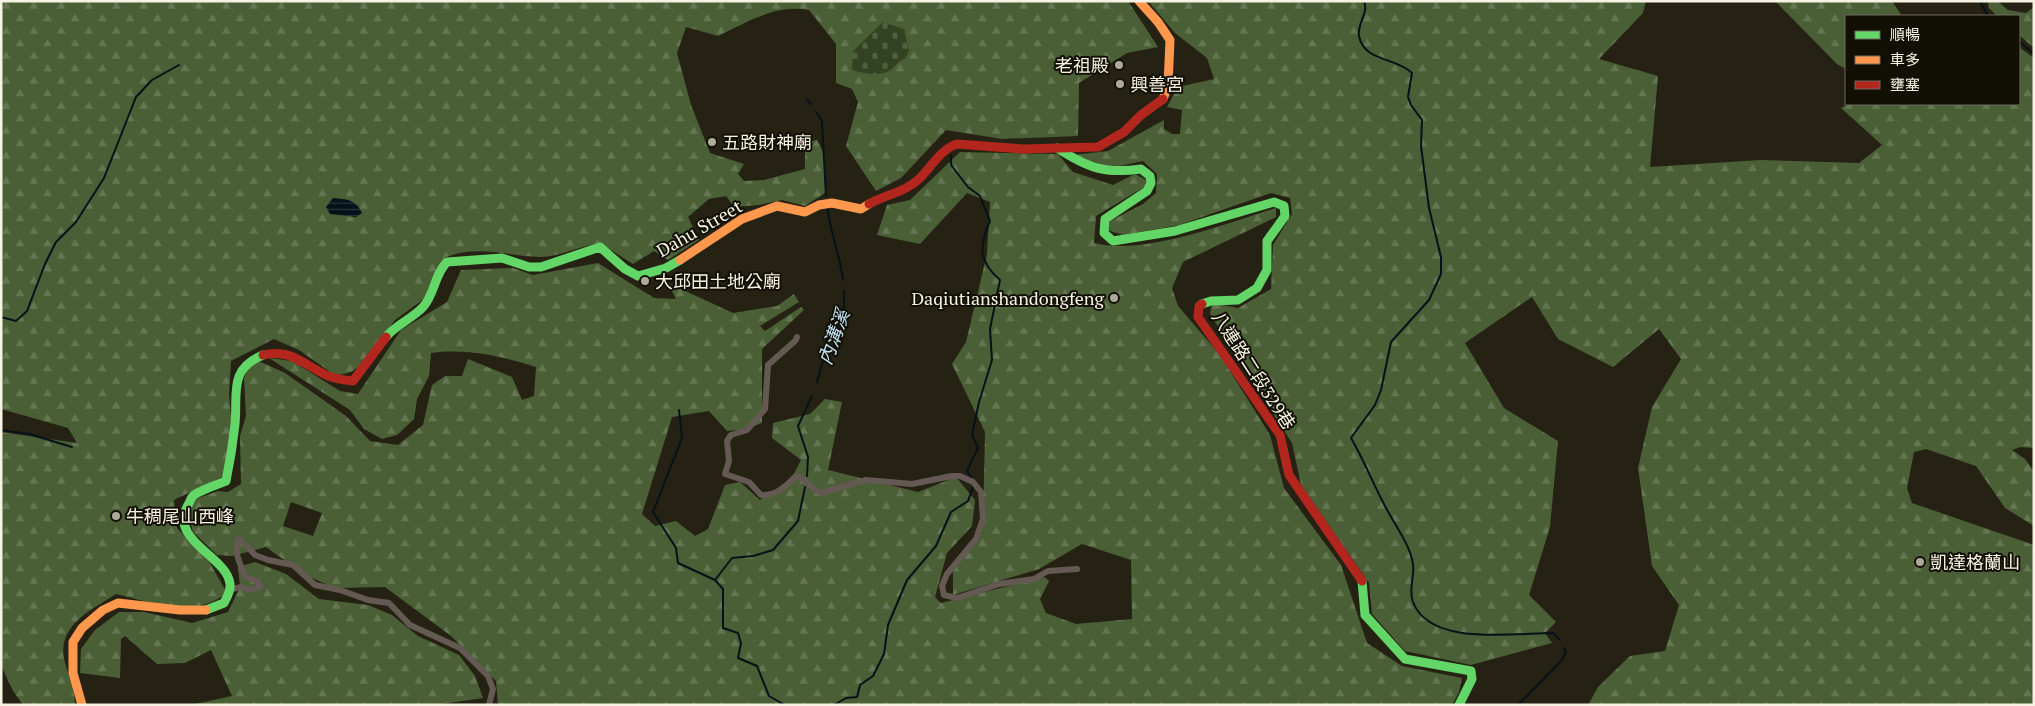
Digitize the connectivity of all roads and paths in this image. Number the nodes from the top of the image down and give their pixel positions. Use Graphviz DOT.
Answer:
graph roads {
  1 [pos="1139,1"];
  2 [pos="1056,148"];
  3 [pos="797,337"];
  4 [pos="1077,569"];
  5 [pos="230,590"];
  6 [pos="82,705"];
  7 [pos="489,705"];
  8 [pos="1459,705"];
  1 -- 2 [label="street"];
  2 -- 5 [label="street, Dahu Street"];
  2 -- 8 [label="street, 八連路二段329巷"];
  3 -- 4 [label="street"];
  5 -- 6 [label="street"];
  5 -- 7 [label="street"];
}
